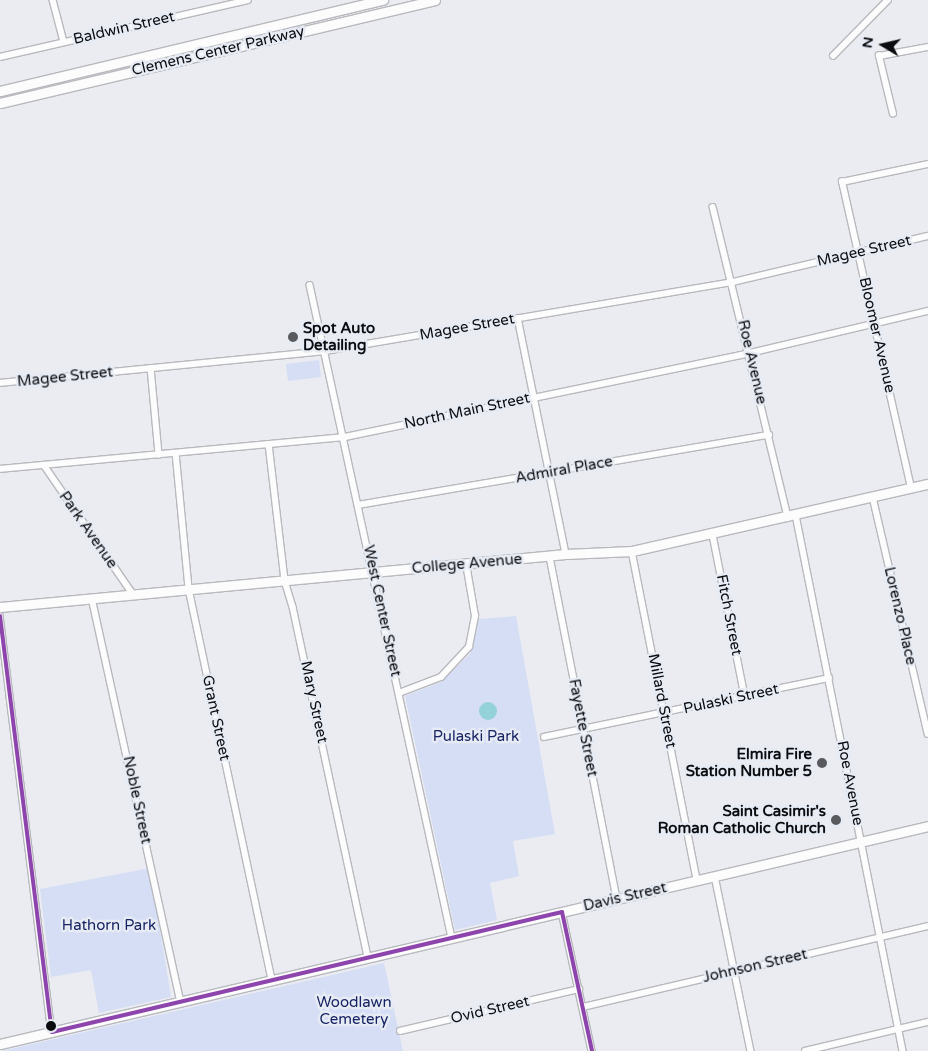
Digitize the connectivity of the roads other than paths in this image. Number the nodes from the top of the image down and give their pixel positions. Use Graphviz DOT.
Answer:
graph roads {
  1 [pos="53,0"];
  2 [pos="248,0"];
  3 [pos="383,0"];
  4 [pos="435,0"];
  5 [pos="888,0"];
  6 [pos="234,1"];
  7 [pos="414,2"];
  8 [pos="64,42"];
  9 [pos="928,47"];
  10 [pos="833,56"];
  11 [pos="0,57"];
  12 [pos="0,91"];
  13 [pos="0,103"];
  14 [pos="893,114"];
  15 [pos="928,164"];
  16 [pos="713,207"];
  17 [pos="928,236"];
  18 [pos="858,253"];
  19 [pos="733,282"];
  20 [pos="310,285"];
  21 [pos="928,310"];
  22 [pos="518,318"];
  23 [pos="874,323"];
  24 [pos="325,351"];
  25 [pos="750,353"];
  26 [pos="150,368"];
  27 [pos="0,383"];
  28 [pos="534,397"];
  29 [pos="769,435"];
  30 [pos="345,436"];
  31 [pos="270,444"];
  32 [pos="176,453"];
  33 [pos="159,455"];
  34 [pos="44,465"];
  35 [pos="0,469"];
  36 [pos="549,472"];
  37 [pos="928,484"];
  38 [pos="911,488"];
  39 [pos="873,497"];
  40 [pos="358,505"];
  41 [pos="792,516"];
  42 [pos="713,535"];
  43 [pos="632,551"];
  44 [pos="566,554"];
  45 [pos="550,557"];
  46 [pos="466,564"];
  47 [pos="373,572"];
  48 [pos="284,580"];
  49 [pos="189,589"];
  50 [pos="133,594"];
  51 [pos="92,598"];
  52 [pos="0,607"];
  53 [pos="0,616"];
  54 [pos="829,678"];
  55 [pos="399,693"];
  56 [pos="744,696"];
  57 [pos="665,712"];
  58 [pos="584,729"];
  59 [pos="928,734"];
  60 [pos="544,737"];
  61 [pos="928,826"];
  62 [pos="862,841"];
  63 [pos="715,876"];
  64 [pos="697,880"];
  65 [pos="617,899"];
  66 [pos="562,912"];
  67 [pos="928,926"];
  68 [pos="880,937"];
  69 [pos="452,938"];
  70 [pos="368,958"];
  71 [pos="734,972"];
  72 [pos="272,980"];
  73 [pos="579,990"];
  74 [pos="181,1002"];
  75 [pos="583,1007"];
  76 [pos="928,1022"];
  77 [pos="899,1029"];
  78 [pos="400,1031"];
  79 [pos="52,1032"];
  80 [pos="0,1044"];
  81 [pos="592,1051"];
  82 [pos="752,1051"];
  83 [pos="805,1051"];
  84 [pos="902,1051"];
  1 -- 8 [label="street"];
  2 -- 6 [label="street, Baldwin Street"];
  3 -- 12 [label="main road, Clemens Center Parkway"];
  4 -- 7 [label="main road, Clemens Center Parkway"];
  5 -- 10 [label="street"];
  6 -- 8 [label="street, Baldwin Street"];
  7 -- 13 [label="main road, Clemens Center Parkway"];
  8 -- 11 [label="street, Baldwin Street"];
  9 -- 14 [label="street"];
  15 -- 18 [label="street, Bloomer Avenue"];
  16 -- 19 [label="street, Roe Avenue"];
  17 -- 18 [label="street, Magee Street"];
  18 -- 19 [label="street, Magee Street"];
  18 -- 23 [label="street, Bloomer Avenue"];
  19 -- 22 [label="street, Magee Street"];
  19 -- 25 [label="street, Roe Avenue"];
  20 -- 24 [label="street, West Center Street"];
  21 -- 23 [label="street, North Main Street"];
  22 -- 24 [label="street, Magee Street"];
  22 -- 28 [label="street"];
  23 -- 25 [label="street, North Main Street"];
  23 -- 38 [label="street, Bloomer Avenue"];
  24 -- 26 [label="street, Magee Street"];
  24 -- 30 [label="street, West Center Street"];
  25 -- 28 [label="street, North Main Street"];
  25 -- 29 [label="street, Roe Avenue"];
  26 -- 27 [label="street, Magee Street"];
  26 -- 33 [label="street"];
  28 -- 30 [label="street, North Main Street"];
  28 -- 36 [label="street"];
  29 -- 36 [label="street, Admiral Place"];
  29 -- 41 [label="street, Roe Avenue"];
  30 -- 31 [label="street, North Main Street"];
  30 -- 40 [label="street, West Center Street"];
  31 -- 32 [label="street, North Main Street"];
  31 -- 48 [label="street, Mary Street"];
  32 -- 33 [label="street, North Main Street"];
  32 -- 49 [label="street, Grant Street"];
  33 -- 34 [label="street, North Main Street"];
  34 -- 35 [label="street, North Main Street"];
  34 -- 50 [label="street, Park Avenue"];
  36 -- 40 [label="street, Admiral Place"];
  36 -- 44 [label="street"];
  37 -- 38 [label="main road, College Avenue"];
  38 -- 39 [label="main road, College Avenue"];
  39 -- 41 [label="main road, College Avenue"];
  39 -- 59 [label="street, Lorenzo Place"];
  40 -- 47 [label="street, West Center Street"];
  41 -- 42 [label="main road, College Avenue"];
  41 -- 54 [label="street, Roe Avenue"];
  42 -- 43 [label="main road, College Avenue"];
  42 -- 56 [label="street, Fitch Street"];
  43 -- 44 [label="main road, College Avenue"];
  43 -- 57 [label="street, Millard Street"];
  44 -- 45 [label="main road, College Avenue"];
  45 -- 46 [label="main road, College Avenue"];
  45 -- 58 [label="street, Fayette Street"];
  46 -- 47 [label="main road, College Avenue"];
  46 -- 55 [label="street"];
  47 -- 48 [label="main road, College Avenue"];
  47 -- 55 [label="street, West Center Street"];
  48 -- 49 [label="main road, College Avenue"];
  48 -- 70 [label="street, Mary Street"];
  49 -- 50 [label="main road, College Avenue"];
  49 -- 72 [label="street, Grant Street"];
  50 -- 51 [label="main road, College Avenue"];
  51 -- 52 [label="main road, College Avenue"];
  51 -- 74 [label="street, Noble Street"];
  53 -- 79 [label="street"];
  54 -- 56 [label="street, Pulaski Street"];
  54 -- 62 [label="street, Roe Avenue"];
  55 -- 69 [label="street, West Center Street"];
  56 -- 57 [label="street, Pulaski Street"];
  57 -- 58 [label="street, Pulaski Street"];
  57 -- 64 [label="street, Millard Street"];
  58 -- 60 [label="street, Pulaski Street"];
  58 -- 65 [label="street, Fayette Street"];
  61 -- 62 [label="main road, Davis Street"];
  62 -- 63 [label="main road, Davis Street"];
  62 -- 68 [label="street, Roe Avenue"];
  63 -- 64 [label="main road, Davis Street"];
  63 -- 71 [label="street"];
  64 -- 65 [label="main road, Davis Street"];
  65 -- 66 [label="main road, Davis Street"];
  66 -- 69 [label="main road, Davis Street"];
  66 -- 73 [label="street"];
  67 -- 68 [label="street, Johnson Street"];
  68 -- 71 [label="street, Johnson Street"];
  68 -- 77 [label="street, Roe Avenue"];
  69 -- 70 [label="main road, Davis Street"];
  70 -- 72 [label="main road, Davis Street"];
  71 -- 75 [label="street, Johnson Street"];
  71 -- 82 [label="street"];
  72 -- 74 [label="main road, Davis Street"];
  73 -- 75 [label="street"];
  73 -- 78 [label="street, Ovid Street"];
  74 -- 79 [label="main road, Davis Street"];
  75 -- 81 [label="street"];
  76 -- 77 [label="street"];
  77 -- 83 [label="street"];
  77 -- 84 [label="street, Roe Avenue"];
  79 -- 80 [label="main road, Davis Street"];
}
